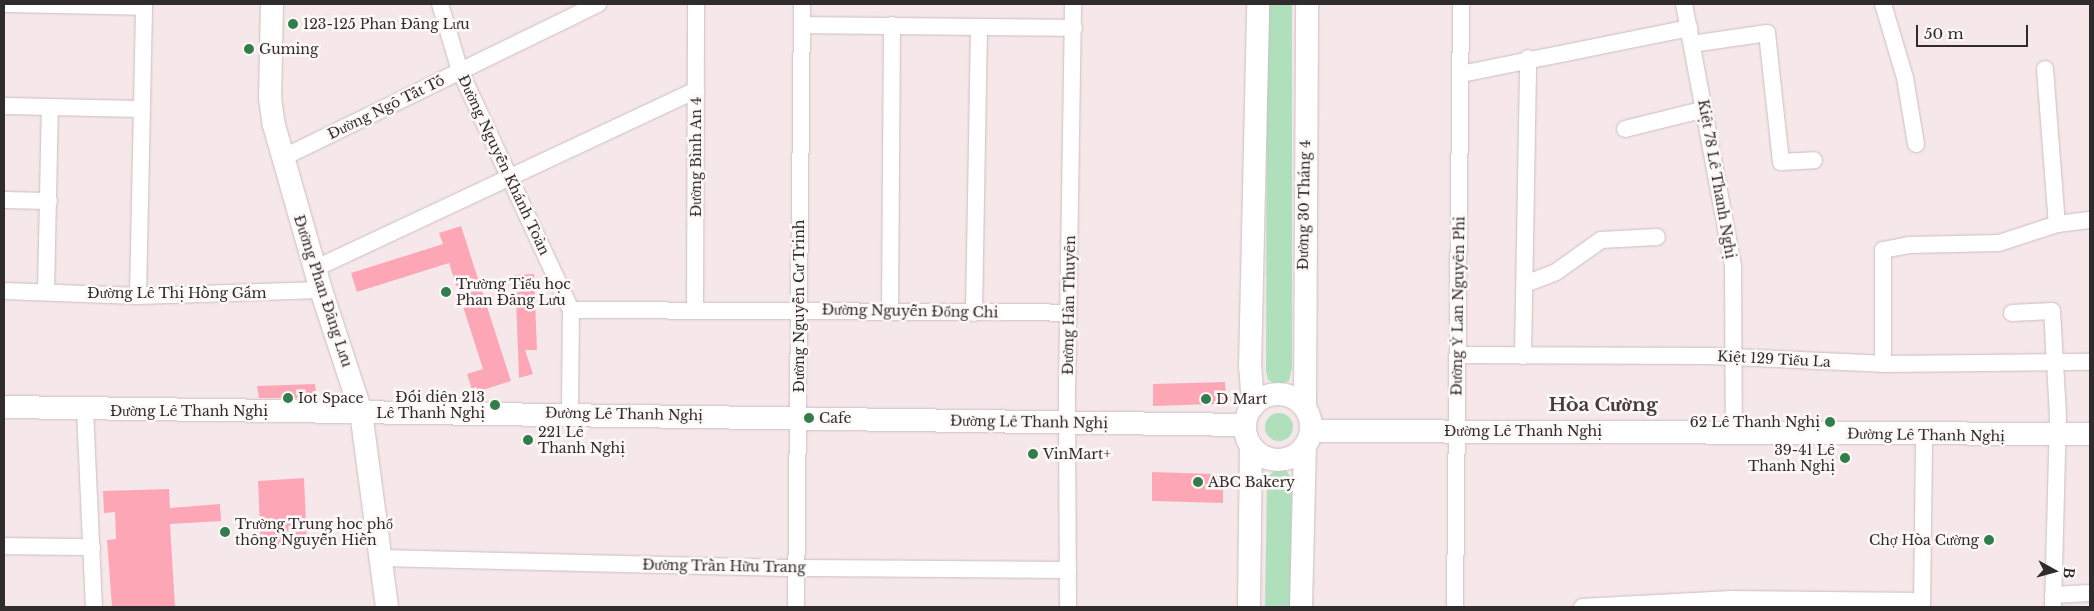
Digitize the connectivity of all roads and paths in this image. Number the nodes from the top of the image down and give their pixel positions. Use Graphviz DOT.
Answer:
graph roads {
  1 [pos="4,4"];
  2 [pos="272,4"];
  3 [pos="440,4"];
  4 [pos="598,4"];
  5 [pos="696,4"];
  6 [pos="802,4"];
  7 [pos="1074,4"];
  8 [pos="1258,4"];
  9 [pos="1307,4"];
  10 [pos="1461,4"];
  11 [pos="1684,4"];
  12 [pos="1883,4"];
  13 [pos="144,5"];
  14 [pos="802,24"];
  15 [pos="892,26"];
  16 [pos="979,28"];
  17 [pos="1074,28"];
  18 [pos="1691,36"];
  19 [pos="1528,58"];
  20 [pos="2045,69"];
  21 [pos="460,71"];
  22 [pos="1461,74"];
  23 [pos="696,90"];
  24 [pos="4,106"];
  25 [pos="50,107"];
  26 [pos="141,109"];
  27 [pos="1705,109"];
  28 [pos="1625,129"];
  29 [pos="1916,144"];
  30 [pos="282,158"];
  31 [pos="1814,160"];
  32 [pos="509,176"];
  33 [pos="4,200"];
  34 [pos="48,201"];
  35 [pos="2090,220"];
  36 [pos="2057,224"];
  37 [pos="1657,237"];
  38 [pos="314,268"];
  39 [pos="1525,284"];
  40 [pos="321,290"];
  41 [pos="4,291"];
  42 [pos="46,292"];
  43 [pos="138,296"];
  44 [pos="571,310"];
  45 [pos="695,310"];
  46 [pos="798,310"];
  47 [pos="890,311"];
  48 [pos="974,313"];
  49 [pos="1068,313"];
  50 [pos="2012,313"];
  51 [pos="1458,354"];
  52 [pos="1523,356"];
  53 [pos="1734,357"];
  54 [pos="2090,362"];
  55 [pos="2056,363"];
  56 [pos="1884,364"];
  57 [pos="4,407"];
  58 [pos="1304,407"];
  59 [pos="85,410"];
  60 [pos="361,412"];
  61 [pos="570,414"];
  62 [pos="1249,415"];
  63 [pos="799,418"];
  64 [pos="1068,422"];
  65 [pos="1457,431"];
  66 [pos="1734,433"];
  67 [pos="2090,434"];
  68 [pos="1924,435"];
  69 [pos="2057,436"];
  70 [pos="1308,439"];
  71 [pos="1251,446"];
  72 [pos="4,546"];
  73 [pos="92,547"];
  74 [pos="380,558"];
  75 [pos="797,568"];
  76 [pos="1068,570"];
  77 [pos="2090,593"];
  78 [pos="2053,601"];
  79 [pos="1869,603"];
  80 [pos="1922,604"];
  81 [pos="94,607"];
  82 [pos="387,607"];
  83 [pos="796,607"];
  84 [pos="1068,607"];
  85 [pos="1249,607"];
  86 [pos="1302,607"];
  87 [pos="1455,607"];
  88 [pos="1582,607"];
  1 -- 13 [label="street"];
  2 -- 30 [label="main road, Đường Phan Đăng Lưu"];
  3 -- 21 [label="street, Đường Nguyễn Khánh Toàn"];
  4 -- 21 [label="street, Đường Ngô Tất Tố"];
  5 -- 23 [label="street, Đường Bình An 4"];
  6 -- 14 [label="street, Đường Nguyễn Cư Trinh"];
  7 -- 17 [label="street, Đường Hàn Thuyên"];
  8 -- 62 [label="main road"];
  9 -- 58 [label="main road, Đường 30 Tháng 4"];
  10 -- 22 [label="street, Đường Ỷ Lan Nguyên Phi"];
  11 -- 18 [label="street, Kiệt 78 Lê Thanh Nghị"];
  12 -- 29 [label="street"];
  13 -- 26 [label="street"];
  14 -- 15 [label="street"];
  14 -- 46 [label="street, Đường Nguyễn Cư Trinh"];
  15 -- 16 [label="street"];
  15 -- 47 [label="street"];
  16 -- 17 [label="street"];
  16 -- 48 [label="street"];
  17 -- 49 [label="street, Đường Hàn Thuyên"];
  18 -- 19 [label="street"];
  18 -- 27 [label="street, Kiệt 78 Lê Thanh Nghị"];
  18 -- 31 [label="street"];
  19 -- 22 [label="street"];
  19 -- 39 [label="street"];
  20 -- 36 [label="street"];
  21 -- 30 [label="street, Đường Ngô Tất Tố"];
  21 -- 32 [label="street, Đường Nguyễn Khánh Toàn"];
  22 -- 51 [label="street, Đường Ỷ Lan Nguyên Phi"];
  23 -- 32 [label="street"];
  23 -- 45 [label="street, Đường Bình An 4"];
  24 -- 25 [label="street"];
  25 -- 26 [label="street"];
  25 -- 34 [label="street"];
  26 -- 43 [label="street"];
  27 -- 28 [label="street"];
  27 -- 53 [label="street, Kiệt 78 Lê Thanh Nghị"];
  30 -- 38 [label="main road, Đường Phan Đăng Lưu"];
  32 -- 38 [label="street"];
  32 -- 44 [label="street, Đường Nguyễn Khánh Toàn"];
  33 -- 34 [label="street"];
  34 -- 42 [label="street"];
  35 -- 36 [label="street"];
  36 -- 56 [label="street"];
  37 -- 39 [label="street"];
  38 -- 40 [label="main road, Đường Phan Đăng Lưu"];
  39 -- 52 [label="street"];
  40 -- 43 [label="street, Đường Lê Thị Hồng Gấm"];
  40 -- 60 [label="main road, Đường Phan Đăng Lưu"];
  41 -- 42 [label="street, Đường Lê Thị Hồng Gấm"];
  42 -- 43 [label="street, Đường Lê Thị Hồng Gấm"];
  44 -- 45 [label="street, Đường Nguyễn Đổng Chi"];
  44 -- 61 [label="street, Đường Nguyễn Khánh Toàn"];
  45 -- 46 [label="street, Đường Nguyễn Đổng Chi"];
  46 -- 47 [label="street, Đường Nguyễn Đổng Chi"];
  46 -- 63 [label="street, Đường Nguyễn Cư Trinh"];
  47 -- 48 [label="street, Đường Nguyễn Đổng Chi"];
  48 -- 49 [label="street, Đường Nguyễn Đổng Chi"];
  49 -- 64 [label="street, Đường Hàn Thuyên"];
  50 -- 55 [label="street"];
  51 -- 52 [label="street, Kiệt 129 Tiểu La"];
  51 -- 65 [label="street, Đường Ỷ Lan Nguyên Phi"];
  52 -- 53 [label="street, Kiệt 129 Tiểu La"];
  53 -- 56 [label="street, Kiệt 129 Tiểu La"];
  53 -- 66 [label="street"];
  54 -- 55 [label="street, Kiệt 129 Tiểu La"];
  55 -- 56 [label="street, Kiệt 129 Tiểu La"];
  55 -- 69 [label="street"];
  57 -- 59 [label="main road, Đường Lê Thanh Nghị"];
  58 -- 62 [label="main road"];
  58 -- 70 [label="main road"];
  59 -- 60 [label="main road, Đường Lê Thanh Nghị"];
  59 -- 73 [label="street"];
  60 -- 61 [label="main road, Đường Lê Thanh Nghị"];
  60 -- 74 [label="main road, Đường Phan Đăng Lưu"];
  61 -- 63 [label="main road, Đường Lê Thanh Nghị"];
  62 -- 64 [label="main road, Đường Lê Thanh Nghị"];
  62 -- 71 [label="main road"];
  63 -- 64 [label="main road, Đường Lê Thanh Nghị"];
  63 -- 75 [label="street, Đường Nguyễn Cư Trinh"];
  64 -- 76 [label="street, Đường Hàn Thuyên"];
  65 -- 66 [label="main road, Đường Lê Thanh Nghị"];
  65 -- 70 [label="main road, Đường Lê Thanh Nghị"];
  65 -- 87 [label="street, Đường Ỷ Lan Nguyên Phi"];
  66 -- 68 [label="main road, Đường Lê Thanh Nghị"];
  67 -- 69 [label="main road, Đường Lê Thanh Nghị"];
  68 -- 69 [label="main road, Đường Lê Thanh Nghị"];
  68 -- 80 [label="street"];
  69 -- 78 [label="street"];
  70 -- 71 [label="main road"];
  70 -- 86 [label="main road"];
  71 -- 85 [label="main road"];
  72 -- 73 [label="street"];
  73 -- 81 [label="street"];
  74 -- 75 [label="street, Đường Trần Hữu Trang"];
  74 -- 82 [label="main road, Đường Phan Đăng Lưu"];
  75 -- 76 [label="street, Đường Trần Hữu Trang"];
  75 -- 83 [label="street, Đường Nguyễn Cư Trinh"];
  76 -- 84 [label="street, Đường Hàn Thuyên"];
  77 -- 78 [label="street"];
  79 -- 80 [label="street"];
  79 -- 88 [label="street"];
}
